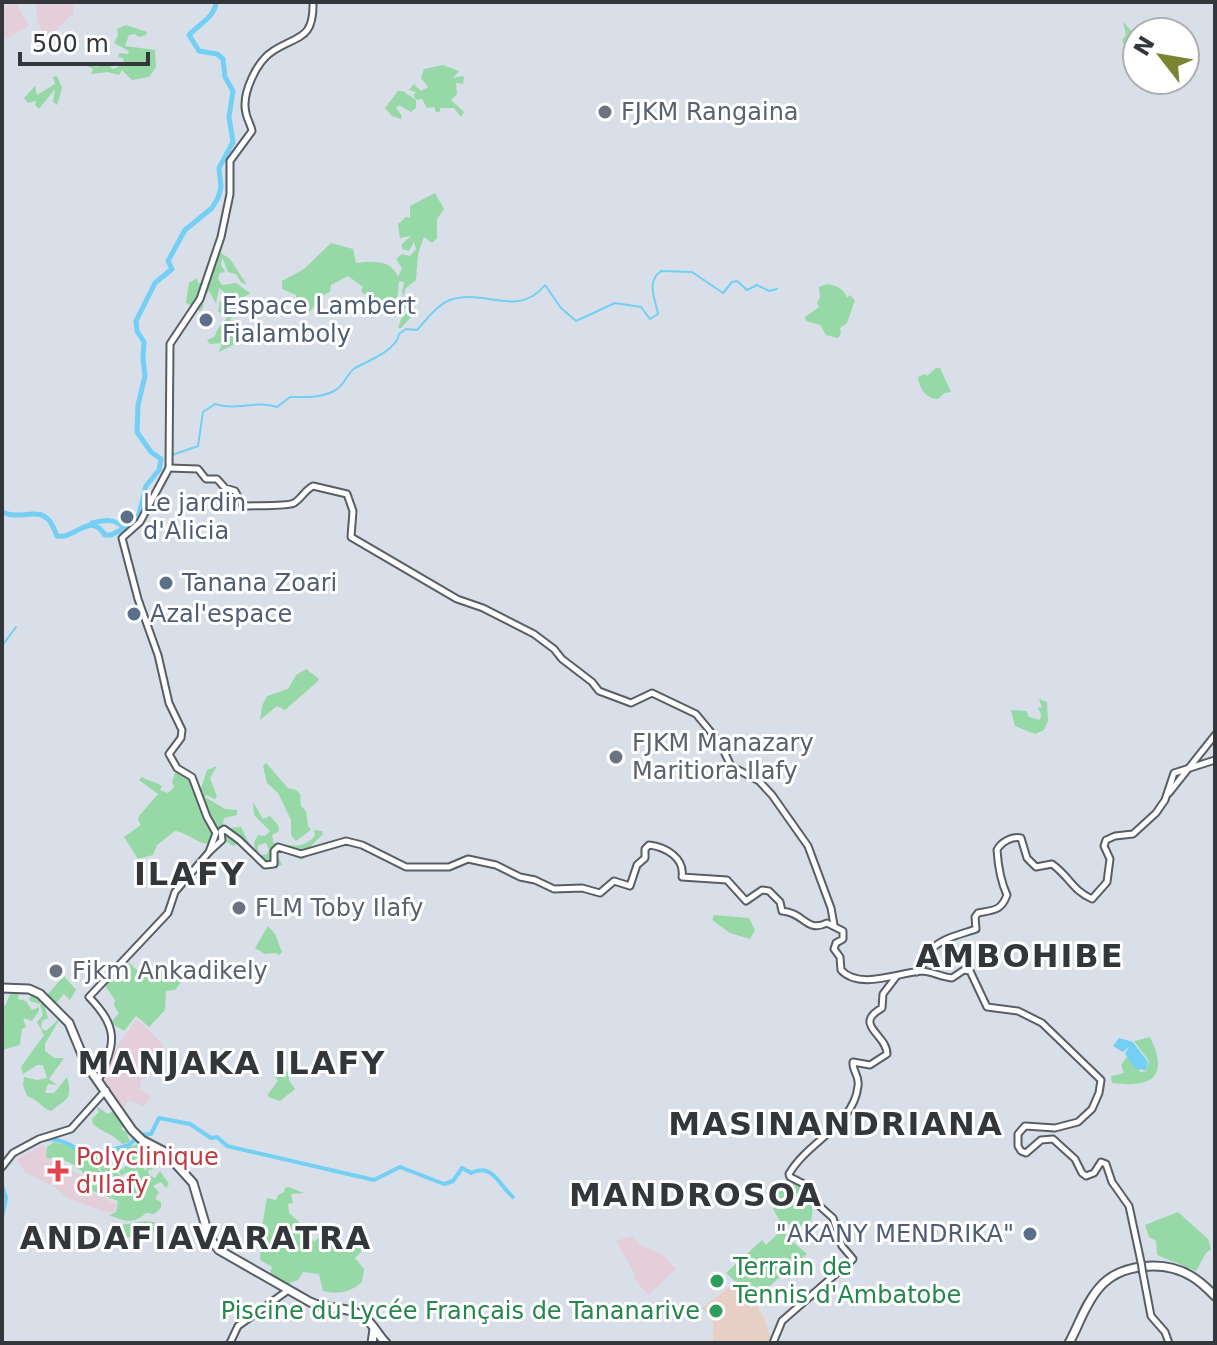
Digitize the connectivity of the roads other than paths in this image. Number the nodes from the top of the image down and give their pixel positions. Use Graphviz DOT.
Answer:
graph roads {
  1 [pos="313,2"];
  2 [pos="169,468"];
  3 [pos="1215,735"];
  4 [pos="1215,760"];
  5 [pos="1192,767"];
  6 [pos="209,852"];
  7 [pos="834,925"];
  8 [pos="916,972"];
  9 [pos="896,977"];
  10 [pos="2,988"];
  11 [pos="98,1081"];
  12 [pos="106,1090"];
  13 [pos="2,1167"];
  14 [pos="287,1291"];
  15 [pos="1215,1297"];
  16 [pos="373,1327"];
  17 [pos="775,1341"];
  18 [pos="230,1343"];
  19 [pos="372,1343"];
  20 [pos="386,1343"];
  21 [pos="1071,1343"];
  22 [pos="1169,1343"];
  1 -- 2 [label="street"];
  2 -- 6 [label="street"];
  2 -- 7 [label="street"];
  3 -- 5 [label="street"];
  4 -- 5 [label="street"];
  5 -- 8 [label="street"];
  6 -- 7 [label="street"];
  6 -- 11 [label="street"];
  7 -- 9 [label="street"];
  8 -- 9 [label="street"];
  8 -- 22 [label="street, bridge"];
  9 -- 17 [label="street"];
  10 -- 11 [label="main road"];
  11 -- 12 [label="main road"];
  12 -- 13 [label="street"];
  12 -- 14 [label="main road"];
  14 -- 16 [label="main road"];
  14 -- 18 [label="street"];
  15 -- 21 [label="main road"];
  16 -- 19 [label="main road"];
  16 -- 20 [label="main road"];
}
